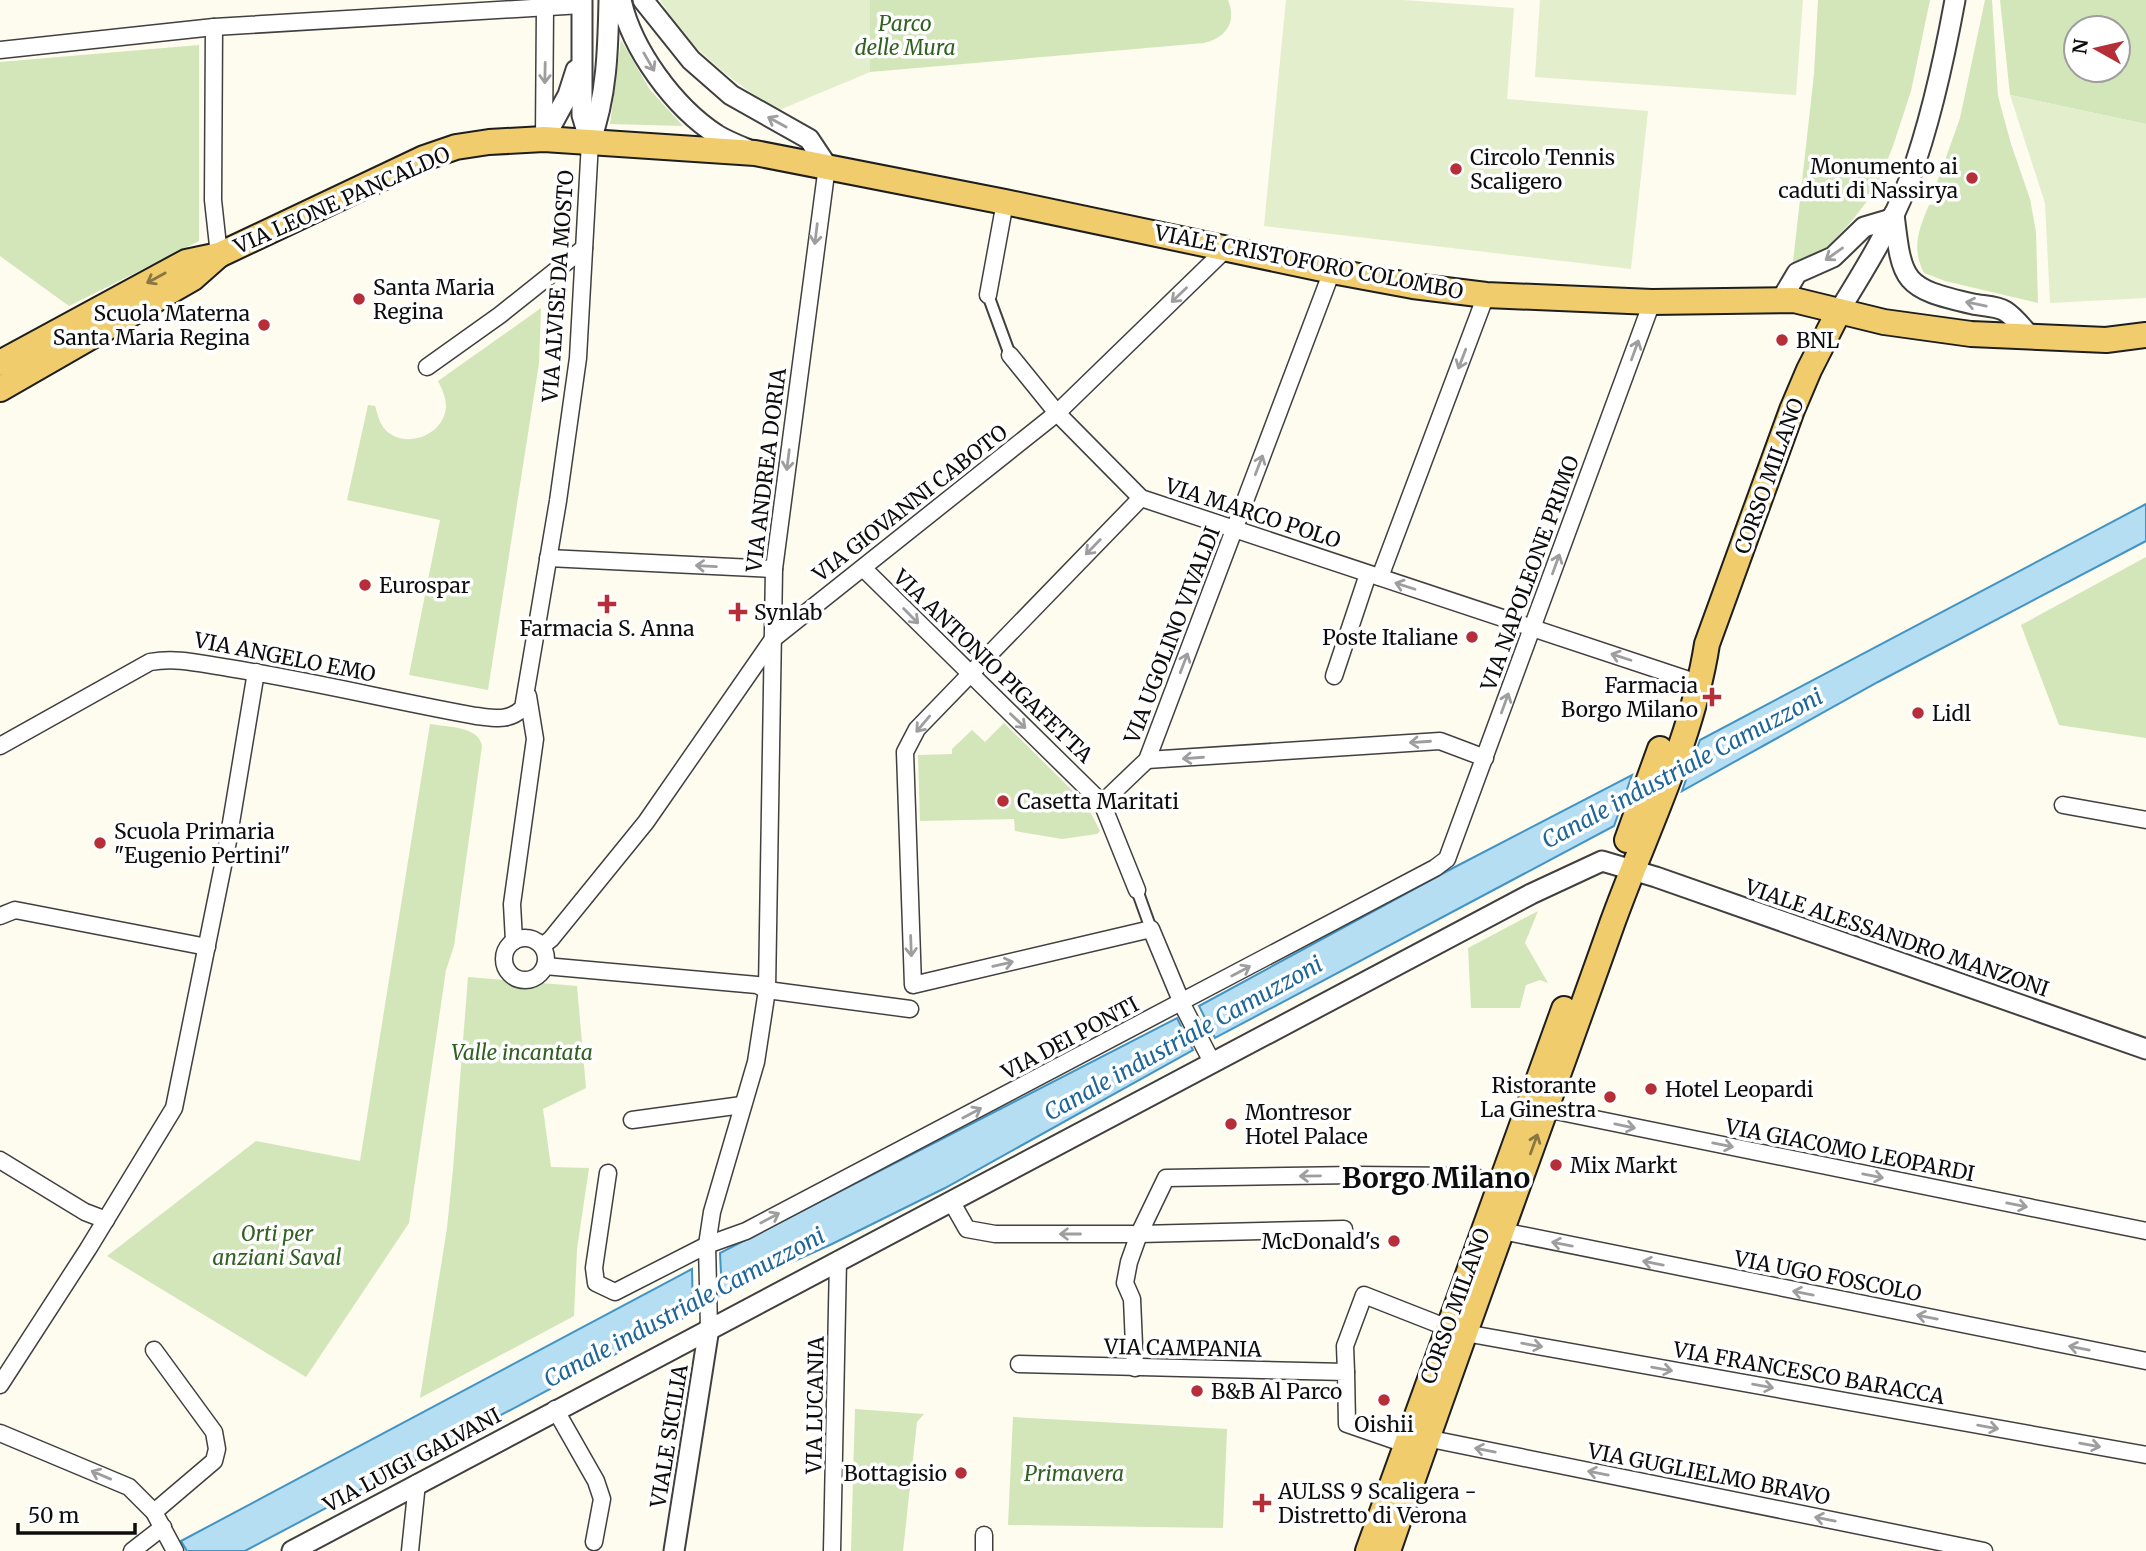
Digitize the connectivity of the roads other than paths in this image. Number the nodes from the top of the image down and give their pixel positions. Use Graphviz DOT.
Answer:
graph roads {
  1 [pos="608,0"];
  2 [pos="621,0"];
  3 [pos="643,0"];
  4 [pos="1955,0"];
  5 [pos="582,2"];
  6 [pos="505,5"];
  7 [pos="545,7"];
  8 [pos="214,27"];
  9 [pos="0,50"];
  10 [pos="581,52"];
  11 [pos="544,139"];
  12 [pos="590,142"];
  13 [pos="755,153"];
  14 [pos="827,166"];
  15 [pos="1005,202"];
  16 [pos="1892,217"];
  17 [pos="1228,247"];
  18 [pos="584,248"];
  19 [pos="219,255"];
  20 [pos="1332,271"];
  21 [pos="988,295"];
  22 [pos="1486,295"];
  23 [pos="1781,300"];
  24 [pos="1653,302"];
  25 [pos="1839,311"];
  26 [pos="2146,335"];
  27 [pos="2032,338"];
  28 [pos="1010,355"];
  29 [pos="0,363"];
  30 [pos="427,367"];
  31 [pos="0,389"];
  32 [pos="1057,413"];
  33 [pos="1141,498"];
  34 [pos="1235,529"];
  35 [pos="548,558"];
  36 [pos="863,568"];
  37 [pos="774,569"];
  38 [pos="1374,575"];
  39 [pos="1533,628"];
  40 [pos="773,639"];
  41 [pos="1707,644"];
  42 [pos="256,672"];
  43 [pos="969,674"];
  44 [pos="1334,676"];
  45 [pos="1686,679"];
  46 [pos="528,690"];
  47 [pos="498,718"];
  48 [pos="0,746"];
  49 [pos="1485,758"];
  50 [pos="1147,760"];
  51 [pos="1102,803"];
  52 [pos="2063,805"];
  53 [pos="1646,814"];
  54 [pos="2146,820"];
  55 [pos="1447,859"];
  56 [pos="1625,867"];
  57 [pos="1137,890"];
  58 [pos="0,916"];
  59 [pos="1151,929"];
  60 [pos="514,941"];
  61 [pos="542,946"];
  62 [pos="207,947"];
  63 [pos="545,966"];
  64 [pos="767,990"];
  65 [pos="1182,1005"];
  66 [pos="910,1009"];
  67 [pos="2146,1049"];
  68 [pos="1209,1057"];
  69 [pos="742,1105"];
  70 [pos="1546,1110"];
  71 [pos="632,1120"];
  72 [pos="0,1160"];
  73 [pos="608,1173"];
  74 [pos="1501,1181"];
  75 [pos="951,1201"];
  76 [pos="106,1220"];
  77 [pos="1344,1229"];
  78 [pos="1502,1231"];
  79 [pos="2146,1231"];
  80 [pos="1139,1234"];
  81 [pos="707,1251"];
  82 [pos="838,1261"];
  83 [pos="709,1320"];
  84 [pos="1456,1330"];
  85 [pos="154,1350"];
  86 [pos="2146,1361"];
  87 [pos="1019,1364"];
  88 [pos="1135,1368"];
  89 [pos="1346,1372"];
  90 [pos="0,1385"];
  91 [pos="555,1409"];
  92 [pos="0,1433"];
  93 [pos="1416,1441"];
  94 [pos="2146,1455"];
  95 [pos="417,1483"];
  96 [pos="154,1511"];
  97 [pos="165,1531"];
  98 [pos="594,1542"];
  99 [pos="132,1551"];
  100 [pos="175,1551"];
  101 [pos="292,1551"];
  102 [pos="410,1551"];
  103 [pos="674,1551"];
  104 [pos="832,1551"];
  105 [pos="1367,1551"];
  106 [pos="1388,1551"];
  107 [pos="1984,1551"];
  1 -- 12 [label="street"];
  2 -- 13 [label="street, VIALE CRISTOFORO COLOMBO, one-way"];
  14 -- 3 [label="street, one-way"];
  4 -- 16 [label="street"];
  5 -- 7 [label="street"];
  5 -- 10 [label="street"];
  6 -- 7 [label="street"];
  6 -- 8 [label="street"];
  7 -- 11 [label="street, one-way"];
  8 -- 9 [label="street"];
  8 -- 19 [label="street"];
  10 -- 11 [label="street"];
  10 -- 12 [label="street"];
  11 -- 12 [label="main road, VIA LEONE PANCALDO"];
  11 -- 19 [label="main road, VIA LEONE PANCALDO"];
  12 -- 13 [label="main road, VIALE CRISTOFORO COLOMBO"];
  12 -- 18 [label="street, VIA ALVISE DA MOSTO"];
  13 -- 14 [label="main road, VIALE CRISTOFORO COLOMBO"];
  14 -- 15 [label="main road, VIALE CRISTOFORO COLOMBO"];
  14 -- 37 [label="street, VIA ANDREA DORIA, one-way"];
  15 -- 17 [label="main road, VIALE CRISTOFORO COLOMBO"];
  15 -- 21 [label="street, VIA MARCO POLO"];
  16 -- 23 [label="street, one-way"];
  16 -- 25 [label="street"];
  27 -- 16 [label="street, one-way"];
  17 -- 20 [label="main road, VIALE CRISTOFORO COLOMBO"];
  17 -- 32 [label="street, VIA GIOVANNI CABOTO, one-way"];
  18 -- 30 [label="street"];
  18 -- 35 [label="street, VIA ALVISE DA MOSTO"];
  19 -- 29 [label="main road, VIA LEONE PANCALDO, one-way"];
  19 -- 31 [label="main road, VIA LEONE PANCALDO"];
  20 -- 22 [label="main road, VIALE CRISTOFORO COLOMBO"];
  34 -- 20 [label="street, VIA UGOLINO VIVALDI, one-way"];
  21 -- 28 [label="street, VIA MARCO POLO"];
  22 -- 24 [label="main road, VIALE CRISTOFORO COLOMBO"];
  22 -- 38 [label="street, one-way"];
  23 -- 24 [label="main road, VIALE CRISTOFORO COLOMBO"];
  23 -- 25 [label="main road, VIALE CRISTOFORO COLOMBO"];
  39 -- 24 [label="street, VIA NAPOLEONE PRIMO, one-way"];
  25 -- 27 [label="main road, VIALE CRISTOFORO COLOMBO"];
  25 -- 41 [label="main road, CORSO MILANO"];
  26 -- 27 [label="main road, VIALE CRISTOFORO COLOMBO"];
  28 -- 32 [label="street, VIA MARCO POLO"];
  32 -- 33 [label="street, VIA MARCO POLO"];
  32 -- 36 [label="street, VIA GIOVANNI CABOTO"];
  33 -- 34 [label="street, VIA MARCO POLO"];
  33 -- 43 [label="street, one-way"];
  34 -- 38 [label="street, VIA MARCO POLO"];
  50 -- 34 [label="street, VIA UGOLINO VIVALDI, one-way"];
  37 -- 35 [label="street, one-way"];
  35 -- 46 [label="street, VIA ALVISE DA MOSTO"];
  36 -- 40 [label="street, VIA GIOVANNI CABOTO"];
  36 -- 43 [label="street, VIA ANTONIO PIGAFETTA, one-way"];
  37 -- 40 [label="street, VIA ANDREA DORIA"];
  39 -- 38 [label="street, VIA MARCO POLO, one-way"];
  38 -- 44 [label="street"];
  45 -- 39 [label="street, VIA MARCO POLO, one-way"];
  49 -- 39 [label="street, VIA NAPOLEONE PRIMO, one-way"];
  40 -- 61 [label="street, VIA GIOVANNI CABOTO"];
  40 -- 64 [label="street, VIA ANDREA DORIA"];
  41 -- 45 [label="main road, CORSO MILANO"];
  41 -- 53 [label="main road, CORSO MILANO"];
  42 -- 47 [label="street, VIA ANGELO EMO"];
  42 -- 48 [label="street, VIA ANGELO EMO"];
  42 -- 62 [label="street"];
  43 -- 51 [label="street, VIA ANTONIO PIGAFETTA, one-way"];
  43 -- 59 [label="street, one-way"];
  45 -- 53 [label="main road, CORSO MILANO"];
  46 -- 47 [label="street, VIA ALVISE DA MOSTO"];
  46 -- 60 [label="street, VIA ALVISE DA MOSTO"];
  49 -- 50 [label="street, one-way"];
  49 -- 55 [label="street, VIA NAPOLEONE PRIMO"];
  50 -- 51 [label="street, VIA UGOLINO VIVALDI"];
  51 -- 57 [label="street, VIA ANTONIO PIGAFETTA"];
  52 -- 54 [label="street"];
  53 -- 56 [label="main road, CORSO MILANO"];
  65 -- 55 [label="street, VIA DEI PONTI, one-way"];
  56 -- 67 [label="street, VIALE ALESSANDRO MANZONI"];
  56 -- 68 [label="street, VIA LUIGI GALVANI"];
  56 -- 70 [label="main road, CORSO MILANO"];
  56 -- 74 [label="main road, CORSO MILANO"];
  57 -- 59 [label="street, VIA ANTONIO PIGAFETTA"];
  58 -- 62 [label="street"];
  59 -- 65 [label="street, VIA ANTONIO PIGAFETTA"];
  60 -- 61 [label="street"];
  60 -- 63 [label="street, VIA ALVISE DA MOSTO"];
  61 -- 63 [label="street"];
  62 -- 76 [label="street"];
  63 -- 64 [label="street"];
  64 -- 66 [label="street"];
  64 -- 69 [label="street, VIA ANDREA DORIA"];
  65 -- 68 [label="street, VIA ANTONIO PIGAFETTA"];
  81 -- 65 [label="street, VIA DEI PONTI, one-way"];
  68 -- 75 [label="street, VIA LUIGI GALVANI"];
  69 -- 71 [label="street"];
  69 -- 81 [label="street, VIA ANDREA DORIA"];
  78 -- 70 [label="main road, CORSO MILANO, one-way"];
  70 -- 79 [label="street, VIA GIACOMO LEOPARDI, one-way"];
  72 -- 76 [label="street"];
  73 -- 81 [label="street"];
  74 -- 80 [label="street, one-way"];
  74 -- 84 [label="main road, CORSO MILANO"];
  80 -- 75 [label="street, one-way"];
  75 -- 82 [label="street, VIA LUIGI GALVANI"];
  76 -- 90 [label="street"];
  77 -- 80 [label="street"];
  78 -- 84 [label="main road, CORSO MILANO"];
  86 -- 78 [label="street, VIA UGO FOSCOLO, one-way"];
  80 -- 88 [label="street"];
  81 -- 83 [label="street, VIA ANDREA DORIA"];
  82 -- 83 [label="street, VIA LUIGI GALVANI"];
  82 -- 104 [label="street, VIA LUCANIA"];
  83 -- 91 [label="street, VIA LUIGI GALVANI"];
  83 -- 103 [label="street, VIALE SICILIA"];
  84 -- 89 [label="street"];
  84 -- 93 [label="main road, CORSO MILANO"];
  84 -- 94 [label="street, VIA FRANCESCO BARACCA, one-way"];
  85 -- 96 [label="street"];
  87 -- 88 [label="street, VIA CAMPANIA"];
  88 -- 89 [label="street, VIA CAMPANIA"];
  89 -- 93 [label="street"];
  91 -- 95 [label="street, VIA LUIGI GALVANI"];
  91 -- 98 [label="street"];
  96 -- 92 [label="street, one-way"];
  93 -- 105 [label="main road, CORSO MILANO"];
  93 -- 106 [label="main road, CORSO MILANO"];
  107 -- 93 [label="street, VIA GUGLIELMO BRAVO, one-way"];
  95 -- 101 [label="street, VIA LUIGI GALVANI"];
  95 -- 102 [label="street"];
  96 -- 97 [label="street"];
  97 -- 99 [label="street"];
  97 -- 100 [label="street"];
}
